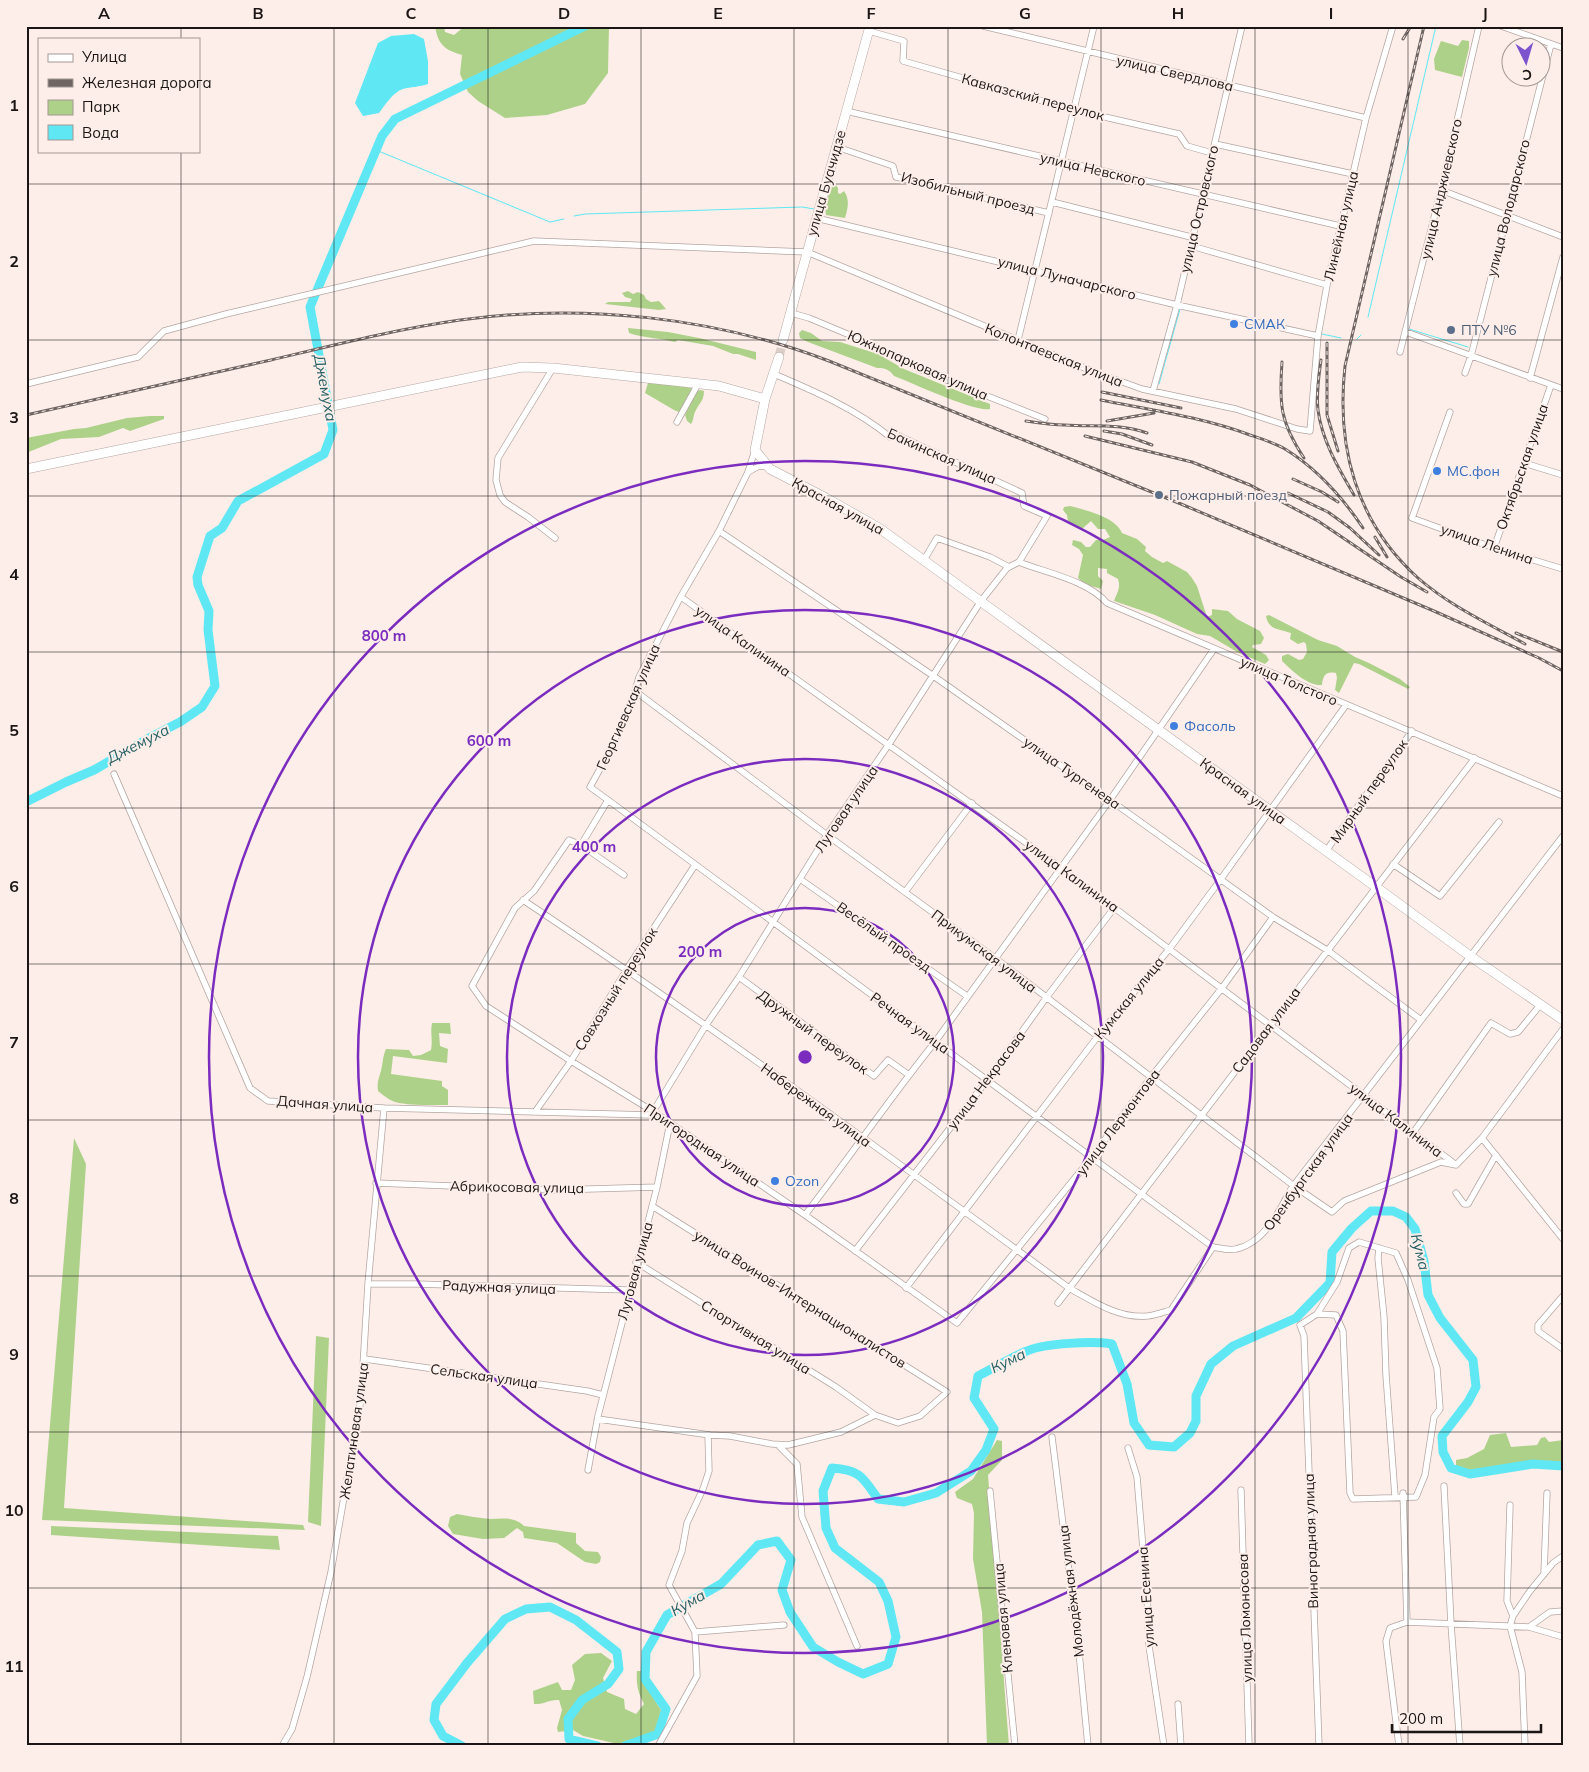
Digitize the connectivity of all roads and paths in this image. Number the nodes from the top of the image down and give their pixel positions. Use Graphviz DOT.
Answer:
graph roads {
  1 [pos="983,26"];
  2 [pos="1094,26"];
  3 [pos="1242,26"];
  4 [pos="1393,26"];
  5 [pos="1479,26"];
  6 [pos="1501,26"];
  7 [pos="869,28"];
  8 [pos="1534,38"];
  9 [pos="1087,52"];
  10 [pos="1228,86"];
  11 [pos="1539,88"];
  12 [pos="1074,110"];
  13 [pos="846,111"];
  14 [pos="1366,118"];
  15 [pos="1214,144"];
  16 [pos="837,147"];
  17 [pos="1212,153"];
  18 [pos="1062,162"];
  19 [pos="1353,174"];
  20 [pos="1441,190"];
  21 [pos="1203,194"];
  22 [pos="1052,202"];
  23 [pos="1049,213"];
  24 [pos="1506,216"];
  25 [pos="816,218"];
  26 [pos="1340,226"];
  27 [pos="1191,237"];
  28 [pos="1563,238"];
  29 [pos="807,252"];
  30 [pos="1563,257"];
  31 [pos="1036,271"];
  32 [pos="1327,285"];
  33 [pos="1176,304"];
  34 [pos="791,312"];
  35 [pos="1406,332"];
  36 [pos="1318,336"];
  37 [pos="784,340"];
  38 [pos="1018,340"];
  39 [pos="1400,352"];
  40 [pos="1471,356"];
  41 [pos="779,357"];
  42 [pos="553,368"];
  43 [pos="1465,373"];
  44 [pos="774,374"];
  45 [pos="1530,378"];
  46 [pos="26,384"];
  47 [pos="698,384"];
  48 [pos="1551,385"];
  49 [pos="1563,390"];
  50 [pos="1153,392"];
  51 [pos="766,400"];
  52 [pos="1450,412"];
  53 [pos="1045,419"];
  54 [pos="677,422"];
  55 [pos="1310,431"];
  56 [pos="755,450"];
  57 [pos="1524,463"];
  58 [pos="768,466"];
  59 [pos="26,469"];
  60 [pos="748,472"];
  61 [pos="1563,475"];
  62 [pos="719,531"];
  63 [pos="555,538"];
  64 [pos="1494,548"];
  65 [pos="924,560"];
  66 [pos="1019,562"];
  67 [pos="1009,567"];
  68 [pos="1563,569"];
  69 [pos="681,597"];
  70 [pos="981,601"];
  71 [pos="1214,649"];
  72 [pos="932,676"];
  73 [pos="636,692"];
  74 [pos="1346,705"];
  75 [pos="1158,730"];
  76 [pos="1412,731"];
  77 [pos="889,744"];
  78 [pos="1474,758"];
  79 [pos="114,774"];
  80 [pos="1563,796"];
  81 [pos="608,800"];
  82 [pos="1110,800"];
  83 [pos="972,803"];
  84 [pos="1271,811"];
  85 [pos="1499,822"];
  86 [pos="827,835"];
  87 [pos="1563,836"];
  88 [pos="581,845"];
  89 [pos="1326,851"];
  90 [pos="1393,864"];
  91 [pos="695,865"];
  92 [pos="1060,867"];
  93 [pos="624,874"];
  94 [pos="800,879"];
  95 [pos="1221,879"];
  96 [pos="1376,887"];
  97 [pos="905,892"];
  98 [pos="523,900"];
  99 [pos="1114,908"];
  100 [pos="1273,917"];
  101 [pos="773,922"];
  102 [pos="1170,948"];
  103 [pos="1327,950"];
  104 [pos="1470,956"];
  105 [pos="995,958"];
  106 [pos="627,969"];
  107 [pos="739,977"];
  108 [pos="1222,988"];
  109 [pos="967,996"];
  110 [pos="1046,998"];
  111 [pos="1541,1004"];
  112 [pos="1421,1020"];
  113 [pos="1563,1020"];
  114 [pos="706,1025"];
  115 [pos="1270,1025"];
  116 [pos="1563,1029"];
  117 [pos="1098,1036"];
  118 [pos="935,1042"];
  119 [pos="571,1061"];
  120 [pos="909,1075"];
  121 [pos="1151,1077"];
  122 [pos="988,1079"];
  123 [pos="1364,1096"];
  124 [pos="384,1108"];
  125 [pos="535,1112"];
  126 [pos="654,1112"];
  127 [pos="1201,1115"];
  128 [pos="1037,1117"];
  129 [pos="670,1123"];
  130 [pos="1413,1133"];
  131 [pos="1482,1138"];
  132 [pos="863,1139"];
  133 [pos="1496,1156"];
  134 [pos="1092,1157"];
  135 [pos="1456,1165"];
  136 [pos="914,1176"];
  137 [pos="376,1183"];
  138 [pos="1294,1186"];
  139 [pos="657,1187"];
  140 [pos="1456,1193"];
  141 [pos="1140,1194"];
  142 [pos="652,1206"];
  143 [pos="966,1212"];
  144 [pos="806,1215"];
  145 [pos="1563,1239"];
  146 [pos="1213,1247"];
  147 [pos="1379,1248"];
  148 [pos="1017,1250"];
  149 [pos="855,1251"];
  150 [pos="636,1262"];
  151 [pos="368,1284"];
  152 [pos="906,1288"];
  153 [pos="1069,1288"];
  154 [pos="630,1290"];
  155 [pos="1563,1296"];
  156 [pos="1058,1303"];
  157 [pos="1317,1314"];
  158 [pos="957,1323"];
  159 [pos="1563,1349"];
  160 [pos="365,1359"];
  161 [pos="603,1395"];
  162 [pos="875,1415"];
  163 [pos="598,1419"];
  164 [pos="708,1435"];
  165 [pos="1052,1437"];
  166 [pos="776,1444"];
  167 [pos="1128,1448"];
  168 [pos="588,1470"];
  169 [pos="1444,1486"];
  170 [pos="1241,1490"];
  171 [pos="990,1491"];
  172 [pos="1547,1492"];
  173 [pos="1403,1495"];
  174 [pos="1395,1496"];
  175 [pos="1510,1505"];
  176 [pos="1563,1556"];
  177 [pos="1544,1574"];
  178 [pos="1563,1611"];
  179 [pos="1513,1616"];
  180 [pos="1407,1622"];
  181 [pos="1451,1624"];
  182 [pos="784,1626"];
  183 [pos="1510,1626"];
  184 [pos="1529,1627"];
  185 [pos="695,1632"];
  186 [pos="1563,1637"];
  187 [pos="857,1646"];
  188 [pos="1178,1704"];
  189 [pos="282,1746"];
  190 [pos="658,1746"];
  191 [pos="1014,1746"];
  192 [pos="1088,1746"];
  193 [pos="1164,1746"];
  194 [pos="1181,1746"];
  195 [pos="1249,1746"];
  196 [pos="1318,1746"];
  197 [pos="1399,1746"];
  198 [pos="1460,1746"];
  199 [pos="1524,1746"];
  1 -- 9 [label="street, улица Свердлова"];
  2 -- 9 [label="street"];
  3 -- 10 [label="street, улица Островского"];
  4 -- 14 [label="street, Линейная улица"];
  5 -- 20 [label="street, улица Анджиевского"];
  6 -- 8 [label="street"];
  7 -- 12 [label="street, Кавказский переулок"];
  7 -- 13 [label="street, улица Буачидзе"];
  9 -- 10 [label="street, улица Свердлова"];
  9 -- 12 [label="street"];
  10 -- 14 [label="street, улица Свердлова"];
  10 -- 15 [label="street, улица Островского"];
  11 -- 24 [label="street, улица Володарского"];
  12 -- 17 [label="street, Кавказский переулок"];
  12 -- 18 [label="street"];
  13 -- 16 [label="street, улица Буачидзе"];
  13 -- 18 [label="street, улица Невского"];
  14 -- 19 [label="street, Линейная улица"];
  15 -- 17 [label="street, улица Островского"];
  15 -- 19 [label="street"];
  16 -- 23 [label="street, Изобильный проезд"];
  16 -- 25 [label="street, улица Буачидзе"];
  17 -- 21 [label="street, улица Островского"];
  18 -- 21 [label="street, улица Невского"];
  18 -- 22 [label="street"];
  19 -- 26 [label="street, Линейная улица"];
  20 -- 24 [label="street"];
  20 -- 35 [label="street, улица Анджиевского"];
  21 -- 26 [label="street, улица Невского"];
  21 -- 27 [label="street, улица Островского"];
  22 -- 23 [label="street"];
  22 -- 27 [label="street, Изобильный проезд"];
  23 -- 31 [label="street"];
  24 -- 28 [label="street"];
  24 -- 40 [label="street, улица Володарского"];
  25 -- 29 [label="street, улица Буачидзе"];
  25 -- 31 [label="street, улица Луначарского"];
  26 -- 32 [label="street, Линейная улица"];
  27 -- 32 [label="street, Изобильный проезд"];
  27 -- 33 [label="street, улица Островского"];
  29 -- 34 [label="street, улица Буачидзе"];
  29 -- 38 [label="street, Колонтаевская улица"];
  29 -- 46 [label="street"];
  30 -- 45 [label="street"];
  31 -- 33 [label="street, улица Луначарского"];
  31 -- 38 [label="street"];
  32 -- 36 [label="street, Линейная улица"];
  33 -- 36 [label="street, улица Луначарского"];
  33 -- 50 [label="street, улица Островского"];
  34 -- 37 [label="street, улица Буачидзе"];
  34 -- 53 [label="street, Южнопарковая улица"];
  35 -- 39 [label="street, улица Анджиевского"];
  35 -- 40 [label="street"];
  36 -- 55 [label="street, Линейная улица"];
  38 -- 50 [label="street, Колонтаевская улица"];
  40 -- 43 [label="street, улица Володарского"];
  40 -- 45 [label="street"];
  41 -- 44 [label="street, Георгиевская улица"];
  42 -- 47 [label="street"];
  42 -- 59 [label="street"];
  42 -- 63 [label="street"];
  44 -- 51 [label="street, Георгиевская улица"];
  44 -- 66 [label="street, Бакинская улица"];
  45 -- 48 [label="street"];
  47 -- 51 [label="street"];
  47 -- 54 [label="street"];
  48 -- 49 [label="street"];
  48 -- 57 [label="street, Октябрьская улица"];
  50 -- 55 [label="street, Колонтаевская улица"];
  51 -- 56 [label="street, Георгиевская улица"];
  52 -- 64 [label="street, улица Ленина"];
  56 -- 58 [label="street, Красная улица"];
  56 -- 60 [label="street, Георгиевская улица"];
  57 -- 61 [label="street"];
  57 -- 64 [label="street, Октябрьская улица"];
  58 -- 60 [label="street"];
  58 -- 65 [label="street, Красная улица"];
  60 -- 62 [label="street, Георгиевская улица"];
  62 -- 69 [label="street, Георгиевская улица"];
  62 -- 72 [label="street, улица Тургенева"];
  64 -- 68 [label="street, улица Ленина"];
  65 -- 67 [label="street"];
  65 -- 70 [label="street, Красная улица"];
  66 -- 67 [label="street, Луговая улица"];
  66 -- 71 [label="street, улица Толстого"];
  67 -- 70 [label="street, Луговая улица"];
  69 -- 73 [label="street, Георгиевская улица"];
  69 -- 77 [label="street, улица Калинина"];
  70 -- 72 [label="street, Луговая улица"];
  70 -- 75 [label="street, Красная улица"];
  71 -- 74 [label="street, улица Толстого"];
  71 -- 75 [label="street"];
  72 -- 77 [label="street, Луговая улица"];
  72 -- 82 [label="street, улица Тургенева"];
  73 -- 81 [label="street, Георгиевская улица"];
  73 -- 86 [label="street, Прикумская улица"];
  74 -- 76 [label="street, улица Толстого"];
  74 -- 84 [label="street, Кумская улица"];
  75 -- 82 [label="street"];
  75 -- 84 [label="street, Красная улица"];
  76 -- 78 [label="street, улица Толстого"];
  76 -- 89 [label="street, Мирный переулок"];
  77 -- 83 [label="street, улица Калинина"];
  77 -- 86 [label="street, Луговая улица"];
  78 -- 80 [label="street, улица Толстого"];
  78 -- 90 [label="street, Садовая улица"];
  79 -- 124 [label="street, Дачная улица"];
  81 -- 88 [label="street"];
  81 -- 91 [label="street, Речная улица"];
  82 -- 92 [label="street"];
  82 -- 95 [label="street, улица Тургенева"];
  83 -- 92 [label="street, улица Калинина"];
  83 -- 97 [label="street"];
  84 -- 89 [label="street, Красная улица"];
  84 -- 95 [label="street, Кумская улица"];
  85 -- 90 [label="street"];
  86 -- 94 [label="street, Луговая улица"];
  86 -- 97 [label="street, Прикумская улица"];
  87 -- 104 [label="street, Оренбургская улица"];
  88 -- 93 [label="street"];
  88 -- 98 [label="street"];
  89 -- 96 [label="street, Красная улица"];
  90 -- 96 [label="street, Садовая улица"];
  91 -- 101 [label="street, Речная улица"];
  91 -- 106 [label="street, Совхозный переулок"];
  92 -- 99 [label="street, улица Калинина"];
  92 -- 105 [label="street"];
  94 -- 101 [label="street, Луговая улица"];
  94 -- 109 [label="street, Весёлый проезд"];
  95 -- 100 [label="street, улица Тургенева"];
  95 -- 102 [label="street, Кумская улица"];
  96 -- 103 [label="street, Садовая улица"];
  96 -- 104 [label="street, Красная улица"];
  97 -- 105 [label="street, Прикумская улица"];
  98 -- 106 [label="street, Набережная улица"];
  98 -- 119 [label="street, Пригородная улица"];
  99 -- 102 [label="street, улица Калинина"];
  99 -- 110 [label="street, улица Некрасова"];
  100 -- 103 [label="street, улица Тургенева"];
  100 -- 108 [label="street, улица Лермонтова"];
  101 -- 107 [label="street, Луговая улица"];
  101 -- 118 [label="street, Речная улица"];
  102 -- 108 [label="street, улица Калинина"];
  102 -- 117 [label="street, Кумская улица"];
  103 -- 112 [label="street, улица Тургенева"];
  103 -- 115 [label="street, Садовая улица"];
  104 -- 111 [label="street, Красная улица"];
  104 -- 112 [label="street, Оренбургская улица"];
  105 -- 109 [label="street"];
  105 -- 110 [label="street, Прикумская улица"];
  106 -- 114 [label="street, Набережная улица"];
  106 -- 119 [label="street, Совхозный переулок"];
  107 -- 114 [label="street, Луговая улица"];
  107 -- 120 [label="street, Дружный переулок"];
  108 -- 115 [label="street, улица Калинина"];
  108 -- 121 [label="street, улица Лермонтова"];
  109 -- 118 [label="street"];
  110 -- 117 [label="street, Прикумская улица"];
  110 -- 122 [label="street, улица Некрасова"];
  111 -- 113 [label="street, Красная улица"];
  111 -- 130 [label="street"];
  112 -- 123 [label="street, Оренбургская улица"];
  114 -- 126 [label="street, Луговая улица"];
  114 -- 132 [label="street, Набережная улица"];
  115 -- 123 [label="street, улица Калинина"];
  115 -- 127 [label="street, Садовая улица"];
  116 -- 131 [label="street"];
  117 -- 121 [label="street, Прикумская улица"];
  117 -- 128 [label="street, Кумская улица"];
  118 -- 120 [label="street"];
  118 -- 122 [label="street, Речная улица"];
  119 -- 125 [label="street, Совхозный переулок"];
  119 -- 126 [label="street, Пригородная улица"];
  120 -- 132 [label="street"];
  121 -- 127 [label="street, Прикумская улица"];
  121 -- 134 [label="street, улица Лермонтова"];
  122 -- 128 [label="street, Речная улица"];
  122 -- 136 [label="street, улица Некрасова"];
  123 -- 130 [label="street, улица Калинина"];
  123 -- 138 [label="street, Оренбургская улица"];
  124 -- 125 [label="street, Дачная улица"];
  124 -- 137 [label="street, Желатиновая улица"];
  125 -- 126 [label="street, Дачная улица"];
  126 -- 129 [label="street, Пригородная улица"];
  127 -- 138 [label="street, Прикумская улица"];
  127 -- 141 [label="street, Садовая улица"];
  128 -- 134 [label="street, Речная улица"];
  128 -- 143 [label="street, Кумская улица"];
  129 -- 139 [label="street, Луговая улица"];
  129 -- 144 [label="street, Пригородная улица"];
  130 -- 135 [label="street, улица Калинина"];
  131 -- 133 [label="street"];
  131 -- 135 [label="street"];
  132 -- 136 [label="street, Набережная улица"];
  132 -- 144 [label="street"];
  133 -- 140 [label="street"];
  133 -- 145 [label="street"];
  134 -- 141 [label="street, Речная улица"];
  134 -- 148 [label="street, улица Лермонтова"];
  135 -- 138 [label="street, Прикумская улица"];
  136 -- 143 [label="street, Набережная улица"];
  136 -- 149 [label="street, улица Некрасова"];
  137 -- 139 [label="street, Абрикосовая улица"];
  137 -- 151 [label="street, Желатиновая улица"];
  138 -- 146 [label="street, Оренбургская улица"];
  139 -- 142 [label="street, Луговая улица"];
  141 -- 146 [label="street, Речная улица"];
  141 -- 153 [label="street, Садовая улица"];
  142 -- 150 [label="street, Луговая улица"];
  142 -- 162 [label="street, улица Воинов-Интернационалистов"];
  143 -- 148 [label="street, Набережная улица"];
  143 -- 152 [label="street, Кумская улица"];
  144 -- 149 [label="street, Пригородная улица"];
  146 -- 153 [label="street, Набережная улица"];
  147 -- 157 [label="street"];
  147 -- 173 [label="street"];
  147 -- 174 [label="street"];
  148 -- 153 [label="street, Набережная улица"];
  148 -- 158 [label="street, улица Лермонтова"];
  149 -- 152 [label="street, Пригородная улица"];
  150 -- 154 [label="street, Луговая улица"];
  150 -- 162 [label="street, Спортивная улица"];
  151 -- 154 [label="street, Радужная улица"];
  151 -- 160 [label="street, Желатиновая улица"];
  152 -- 158 [label="street, Пригородная улица"];
  153 -- 156 [label="street, Садовая улица"];
  154 -- 161 [label="street, Луговая улица"];
  155 -- 159 [label="street"];
  157 -- 174 [label="street"];
  157 -- 196 [label="street, Виноградная улица"];
  160 -- 161 [label="street, Сельская улица"];
  160 -- 189 [label="street, Желатиновая улица"];
  161 -- 163 [label="street, Луговая улица"];
  162 -- 166 [label="street"];
  163 -- 164 [label="street"];
  163 -- 168 [label="street, Луговая улица"];
  164 -- 166 [label="street"];
  164 -- 185 [label="street"];
  165 -- 192 [label="street, Молодёжная улица"];
  166 -- 187 [label="street"];
  167 -- 193 [label="street, улица Есенина"];
  169 -- 181 [label="street"];
  170 -- 195 [label="street, улица Ломоносова"];
  171 -- 191 [label="street, Кленовая улица"];
  172 -- 177 [label="street"];
  173 -- 174 [label="street"];
  173 -- 180 [label="street"];
  175 -- 179 [label="street"];
  176 -- 177 [label="street"];
  177 -- 179 [label="street"];
  178 -- 184 [label="street"];
  179 -- 183 [label="street"];
  180 -- 181 [label="street"];
  180 -- 197 [label="street"];
  181 -- 183 [label="street"];
  181 -- 198 [label="street"];
  182 -- 185 [label="street"];
  183 -- 184 [label="street"];
  183 -- 199 [label="street"];
  184 -- 186 [label="street"];
  185 -- 190 [label="street"];
  188 -- 194 [label="street"];
}
